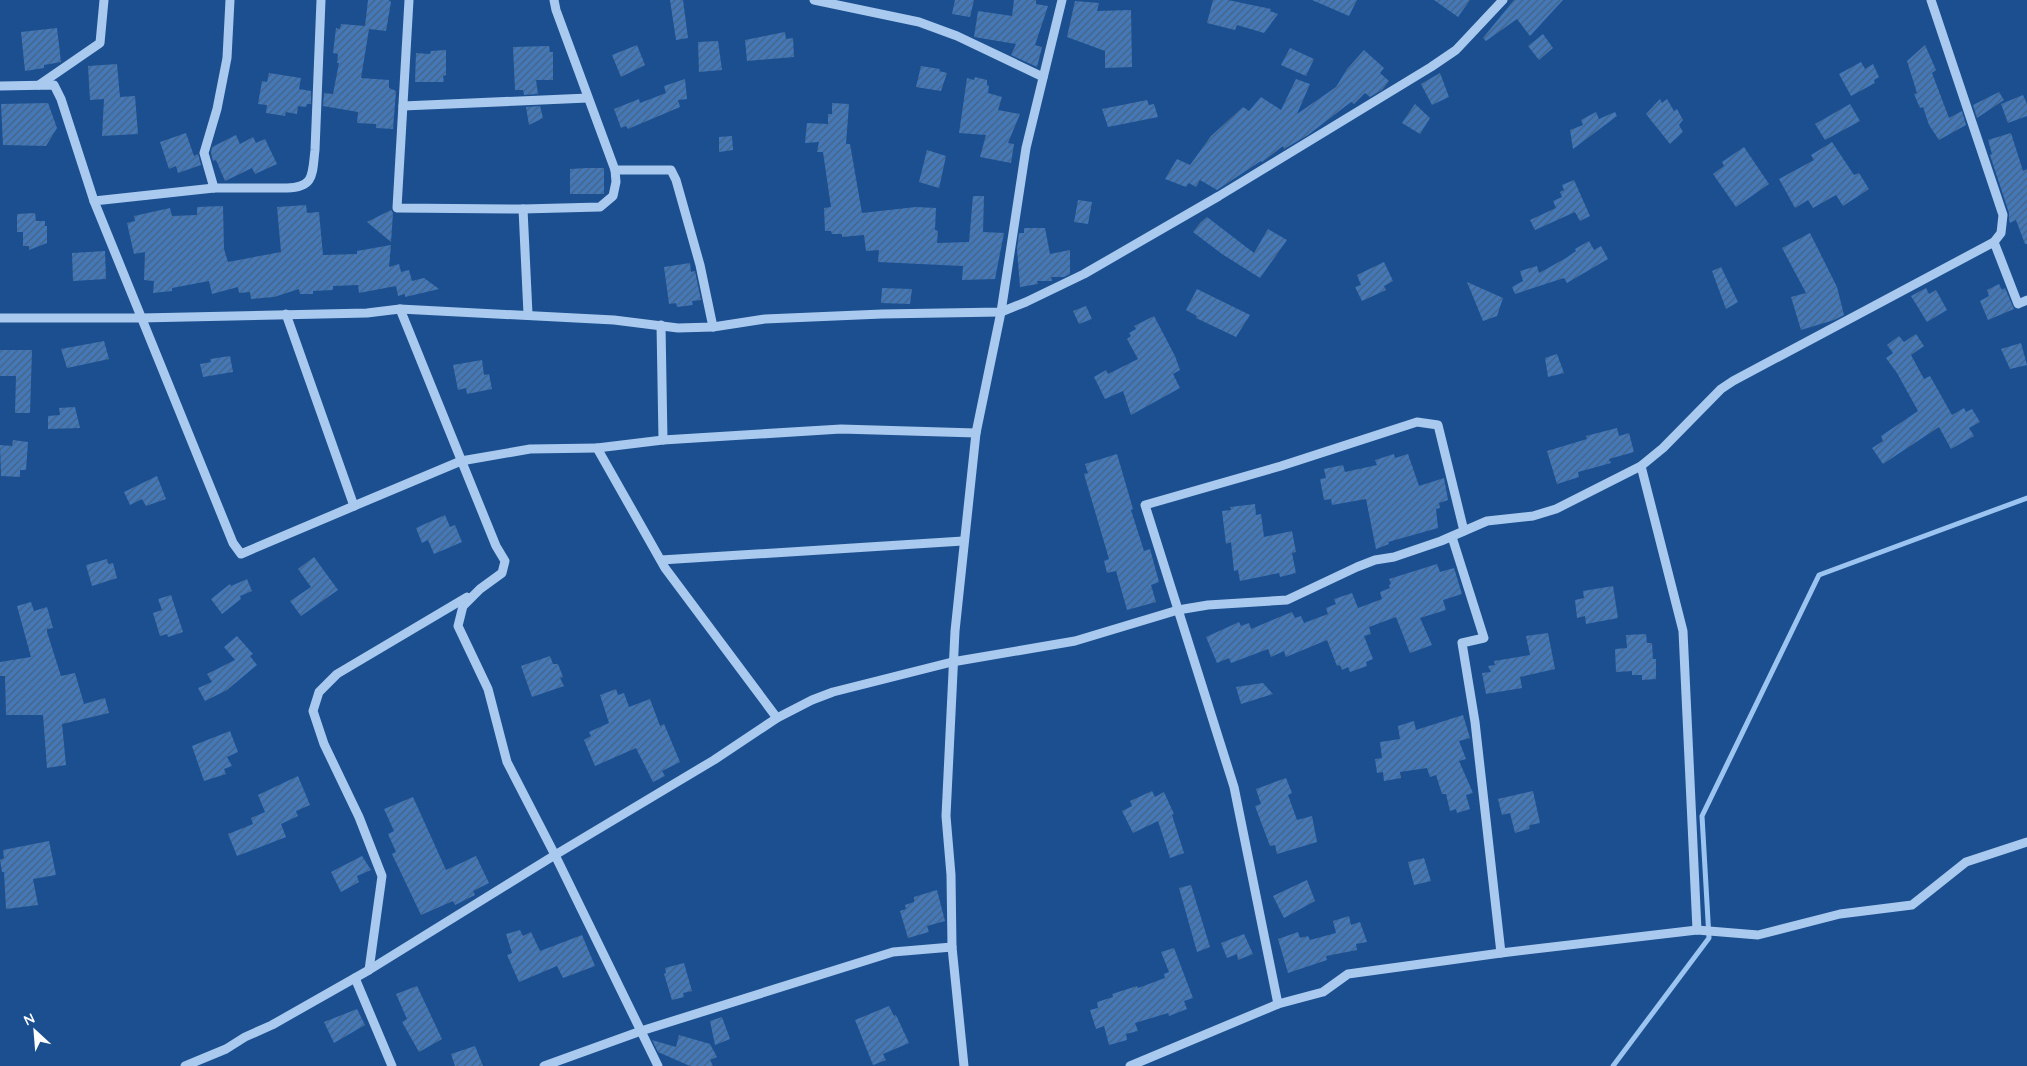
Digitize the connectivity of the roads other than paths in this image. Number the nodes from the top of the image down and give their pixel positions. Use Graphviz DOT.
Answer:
graph roads {
  1 [pos="104,0"];
  2 [pos="230,0"];
  3 [pos="321,0"];
  4 [pos="409,0"];
  5 [pos="554,0"];
  6 [pos="814,0"];
  7 [pos="1062,0"];
  8 [pos="1503,0"];
  9 [pos="1931,0"];
  10 [pos="1043,77"];
  11 [pos="39,85"];
  12 [pos="0,86"];
  13 [pos="588,98"];
  14 [pos="403,106"];
  15 [pos="615,170"];
  16 [pos="214,188"];
  17 [pos="94,201"];
  18 [pos="523,208"];
  19 [pos="1994,242"];
  20 [pos="2027,300"];
  21 [pos="400,309"];
  22 [pos="1001,312"];
  23 [pos="286,314"];
  24 [pos="528,314"];
  25 [pos="0,318"];
  26 [pos="141,318"];
  27 [pos="661,325"];
  28 [pos="713,326"];
  29 [pos="976,433"];
  30 [pos="663,440"];
  31 [pos="597,448"];
  32 [pos="461,461"];
  33 [pos="1641,466"];
  34 [pos="354,506"];
  35 [pos="1464,531"];
  36 [pos="1452,537"];
  37 [pos="964,541"];
  38 [pos="660,560"];
  39 [pos="480,589"];
  40 [pos="1178,610"];
  41 [pos="952,662"];
  42 [pos="777,718"];
  43 [pos="2027,842"];
  44 [pos="555,855"];
  45 [pos="1697,930"];
  46 [pos="952,947"];
  47 [pos="1501,952"];
  48 [pos="369,970"];
  49 [pos="355,978"];
  50 [pos="1278,1004"];
  51 [pos="641,1031"];
  52 [pos="184,1066"];
  53 [pos="392,1066"];
  54 [pos="544,1066"];
  55 [pos="658,1066"];
  56 [pos="964,1066"];
  57 [pos="1130,1066"];
  1 -- 11 [label="street"];
  2 -- 16 [label="street"];
  3 -- 16 [label="street"];
  4 -- 14 [label="street"];
  5 -- 13 [label="street"];
  6 -- 10 [label="street"];
  7 -- 10 [label="street"];
  8 -- 22 [label="street"];
  9 -- 19 [label="street"];
  10 -- 22 [label="street"];
  11 -- 12 [label="street"];
  11 -- 17 [label="street"];
  13 -- 14 [label="street"];
  13 -- 15 [label="street"];
  14 -- 18 [label="street"];
  15 -- 18 [label="street"];
  15 -- 28 [label="street"];
  16 -- 17 [label="street"];
  17 -- 26 [label="street"];
  18 -- 24 [label="street"];
  19 -- 20 [label="street"];
  19 -- 33 [label="street"];
  21 -- 23 [label="street"];
  21 -- 24 [label="street"];
  21 -- 32 [label="street"];
  22 -- 28 [label="street"];
  22 -- 29 [label="street"];
  23 -- 26 [label="street"];
  23 -- 34 [label="street"];
  24 -- 27 [label="street"];
  25 -- 26 [label="street"];
  26 -- 34 [label="street"];
  27 -- 28 [label="street"];
  27 -- 30 [label="street"];
  29 -- 30 [label="street"];
  29 -- 37 [label="street"];
  30 -- 31 [label="street"];
  31 -- 32 [label="street"];
  31 -- 38 [label="street"];
  32 -- 34 [label="street"];
  32 -- 39 [label="street"];
  33 -- 35 [label="street"];
  33 -- 45 [label="street"];
  35 -- 36 [label="street"];
  35 -- 40 [label="street"];
  36 -- 40 [label="street"];
  36 -- 47 [label="street"];
  37 -- 38 [label="street"];
  37 -- 41 [label="street"];
  38 -- 42 [label="street"];
  39 -- 44 [label="street"];
  39 -- 48 [label="street"];
  40 -- 41 [label="street"];
  40 -- 50 [label="street"];
  41 -- 42 [label="street"];
  41 -- 46 [label="street"];
  42 -- 44 [label="street"];
  43 -- 45 [label="street"];
  44 -- 48 [label="street"];
  44 -- 51 [label="street"];
  45 -- 47 [label="street"];
  46 -- 51 [label="street"];
  46 -- 56 [label="street"];
  47 -- 50 [label="street"];
  48 -- 49 [label="street"];
  49 -- 52 [label="street"];
  49 -- 53 [label="street"];
  50 -- 57 [label="street"];
  51 -- 54 [label="street"];
  51 -- 55 [label="street"];
}
